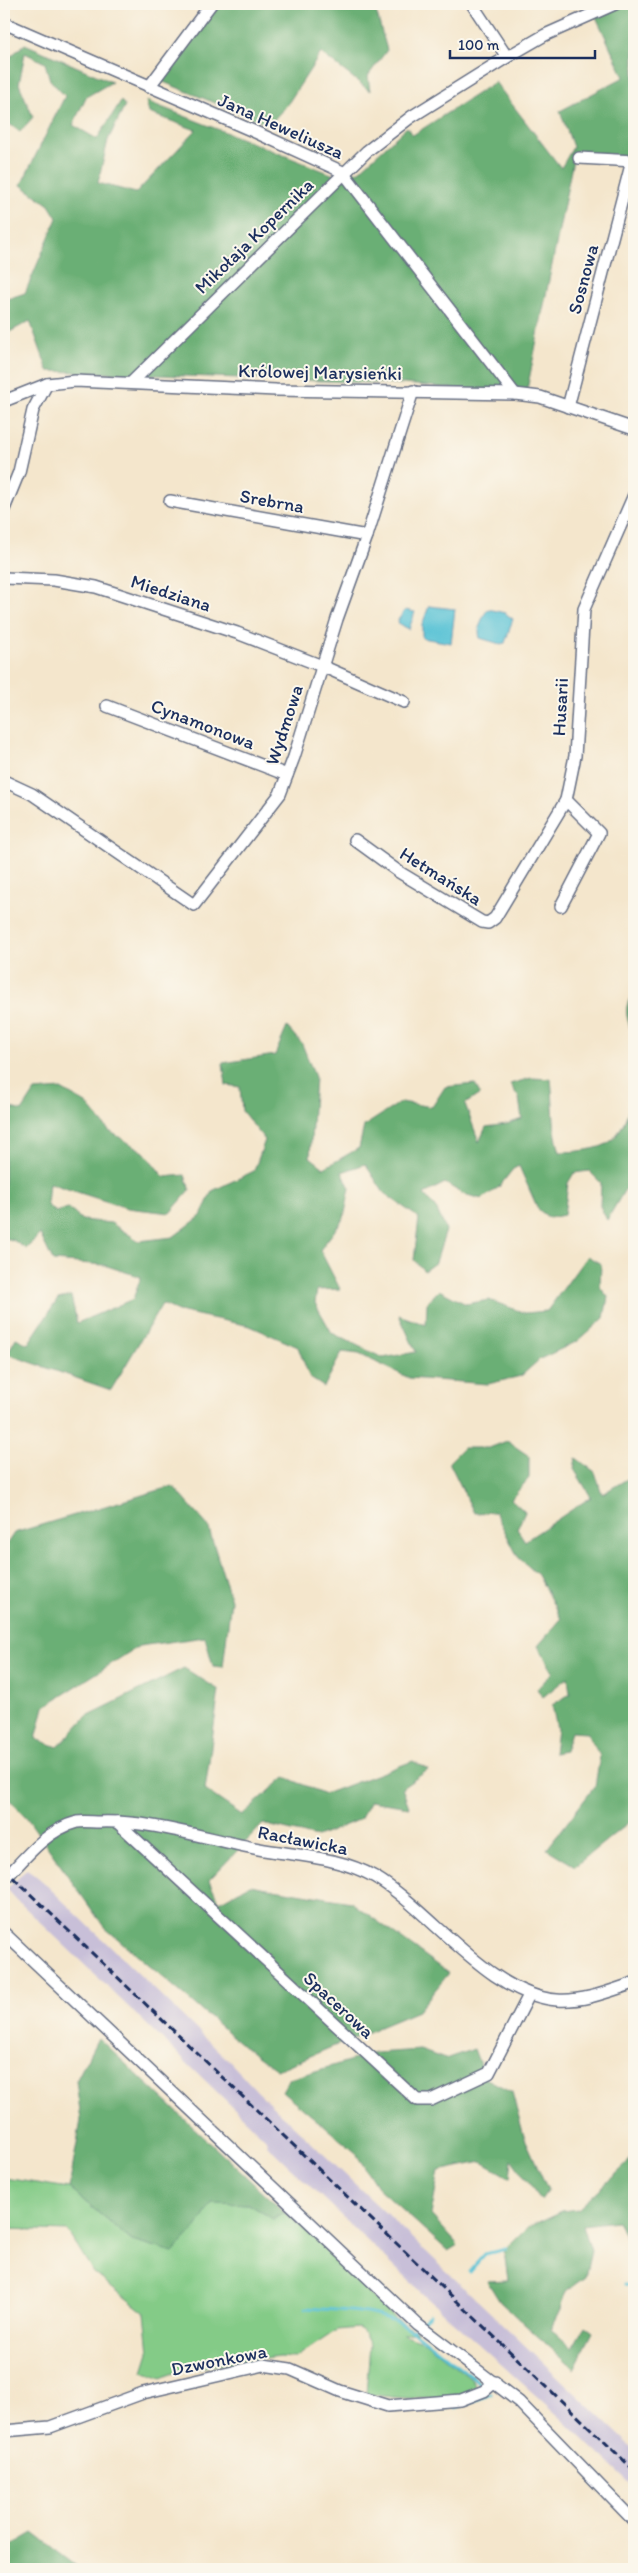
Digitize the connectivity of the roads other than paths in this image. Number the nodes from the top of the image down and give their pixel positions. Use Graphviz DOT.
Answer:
graph roads {
  1 [pos="211,4"];
  2 [pos="472,4"];
  3 [pos="615,4"];
  4 [pos="4,23"];
  5 [pos="507,57"];
  6 [pos="149,86"];
  7 [pos="579,158"];
  8 [pos="633,161"];
  9 [pos="343,172"];
  10 [pos="132,382"];
  11 [pos="47,384"];
  12 [pos="413,391"];
  13 [pos="515,394"];
  14 [pos="4,401"];
  15 [pos="568,407"];
  16 [pos="634,430"];
  17 [pos="634,496"];
  18 [pos="170,501"];
  19 [pos="4,509"];
  20 [pos="367,536"];
  21 [pos="4,578"];
  22 [pos="322,666"];
  23 [pos="404,702"];
  24 [pos="107,706"];
  25 [pos="287,775"];
  26 [pos="4,781"];
  27 [pos="566,800"];
  28 [pos="355,840"];
  29 [pos="561,906"];
  30 [pos="117,1822"];
  31 [pos="4,1880"];
  32 [pos="4,1933"];
  33 [pos="634,1983"];
  34 [pos="529,1995"];
  35 [pos="495,2382"];
  36 [pos="4,2431"];
  37 [pos="634,2521"];
  1 -- 6 [label="street"];
  2 -- 5 [label="street"];
  3 -- 5 [label="street, Mikołaja Kopernika"];
  4 -- 6 [label="street, Jana Heweliusza"];
  5 -- 9 [label="street, Mikołaja Kopernika"];
  6 -- 9 [label="street, Jana Heweliusza"];
  7 -- 8 [label="street"];
  8 -- 15 [label="street, Sosnowa"];
  9 -- 10 [label="street, Mikołaja Kopernika"];
  9 -- 13 [label="street, Jana Heweliusza"];
  10 -- 11 [label="street, Królowej Marysieńki"];
  10 -- 12 [label="street, Królowej Marysieńki"];
  11 -- 14 [label="street, Królowej Marysieńki"];
  11 -- 19 [label="street"];
  12 -- 13 [label="street, Królowej Marysieńki"];
  12 -- 20 [label="street, Wydmowa"];
  13 -- 15 [label="street, Królowej Marysieńki"];
  15 -- 16 [label="street, Królowej Marysieńki"];
  17 -- 27 [label="street, Husarii"];
  18 -- 20 [label="street, Srebrna"];
  20 -- 22 [label="street, Wydmowa"];
  21 -- 22 [label="street, Miedziana"];
  22 -- 23 [label="street, Miedziana"];
  22 -- 25 [label="street, Wydmowa"];
  24 -- 25 [label="street, Cynamonowa"];
  25 -- 26 [label="street, Wydmowa"];
  27 -- 28 [label="street, Hetmańska"];
  27 -- 29 [label="street"];
  30 -- 31 [label="street, Racławicka"];
  30 -- 34 [label="street, Racławicka"];
  30 -- 34 [label="street, Spacerowa"];
  32 -- 35 [label="street"];
  33 -- 34 [label="street, Racławicka"];
  35 -- 36 [label="street, Dzwonkowa"];
  35 -- 37 [label="street"];
}
